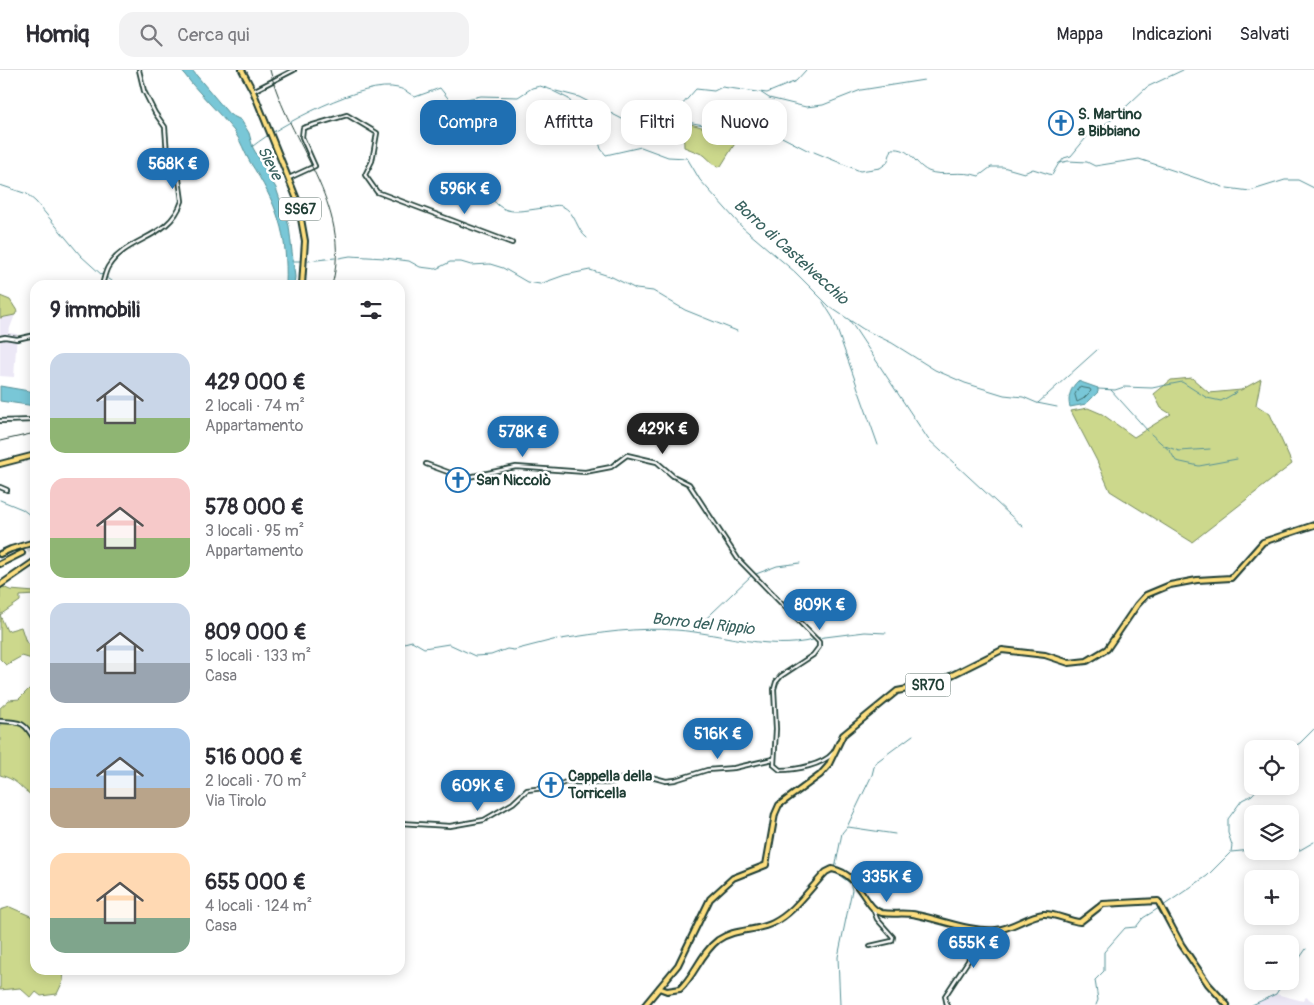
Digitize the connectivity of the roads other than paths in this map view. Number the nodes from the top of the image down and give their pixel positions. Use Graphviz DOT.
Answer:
graph roads {
  1 [pos="139,70"];
  2 [pos="242,70"];
  3 [pos="294,70"];
  4 [pos="253,92"];
  5 [pos="289,178"];
  6 [pos="512,243"];
  7 [pos="104,280"];
  8 [pos="302,280"];
  9 [pos="30,336"];
  10 [pos="0,338"];
  11 [pos="30,420"];
  12 [pos="0,421"];
  13 [pos="30,456"];
  14 [pos="0,464"];
  15 [pos="426,464"];
  16 [pos="0,487"];
  17 [pos="7,490"];
  18 [pos="1314,525"];
  19 [pos="30,543"];
  20 [pos="22,553"];
  21 [pos="0,554"];
  22 [pos="30,564"];
  23 [pos="0,565"];
  24 [pos="0,585"];
  25 [pos="0,722"];
  26 [pos="30,732"];
  27 [pos="835,753"];
  28 [pos="773,759"];
  29 [pos="405,823"];
  30 [pos="872,905"];
  31 [pos="981,928"];
  32 [pos="870,946"];
  33 [pos="659,988"];
  34 [pos="644,1005"];
  35 [pos="947,1005"];
  36 [pos="1227,1005"];
  1 -- 7 [label="street"];
  2 -- 4 [label="main road, SS67"];
  3 -- 4 [label="street"];
  4 -- 5 [label="main road, SS67"];
  5 -- 6 [label="street"];
  5 -- 8 [label="main road, SS67"];
  9 -- 10 [label="street"];
  11 -- 12 [label="street"];
  13 -- 14 [label="main road"];
  15 -- 28 [label="street"];
  16 -- 17 [label="street"];
  18 -- 27 [label="main road, SR70"];
  19 -- 21 [label="main road"];
  20 -- 23 [label="main road"];
  22 -- 24 [label="main road"];
  25 -- 26 [label="street"];
  27 -- 28 [label="street"];
  27 -- 33 [label="main road, SR70"];
  28 -- 29 [label="street"];
  30 -- 31 [label="main road"];
  30 -- 32 [label="street"];
  30 -- 33 [label="main road"];
  31 -- 35 [label="street"];
  31 -- 36 [label="main road"];
  33 -- 34 [label="main road, SR70"];
}
